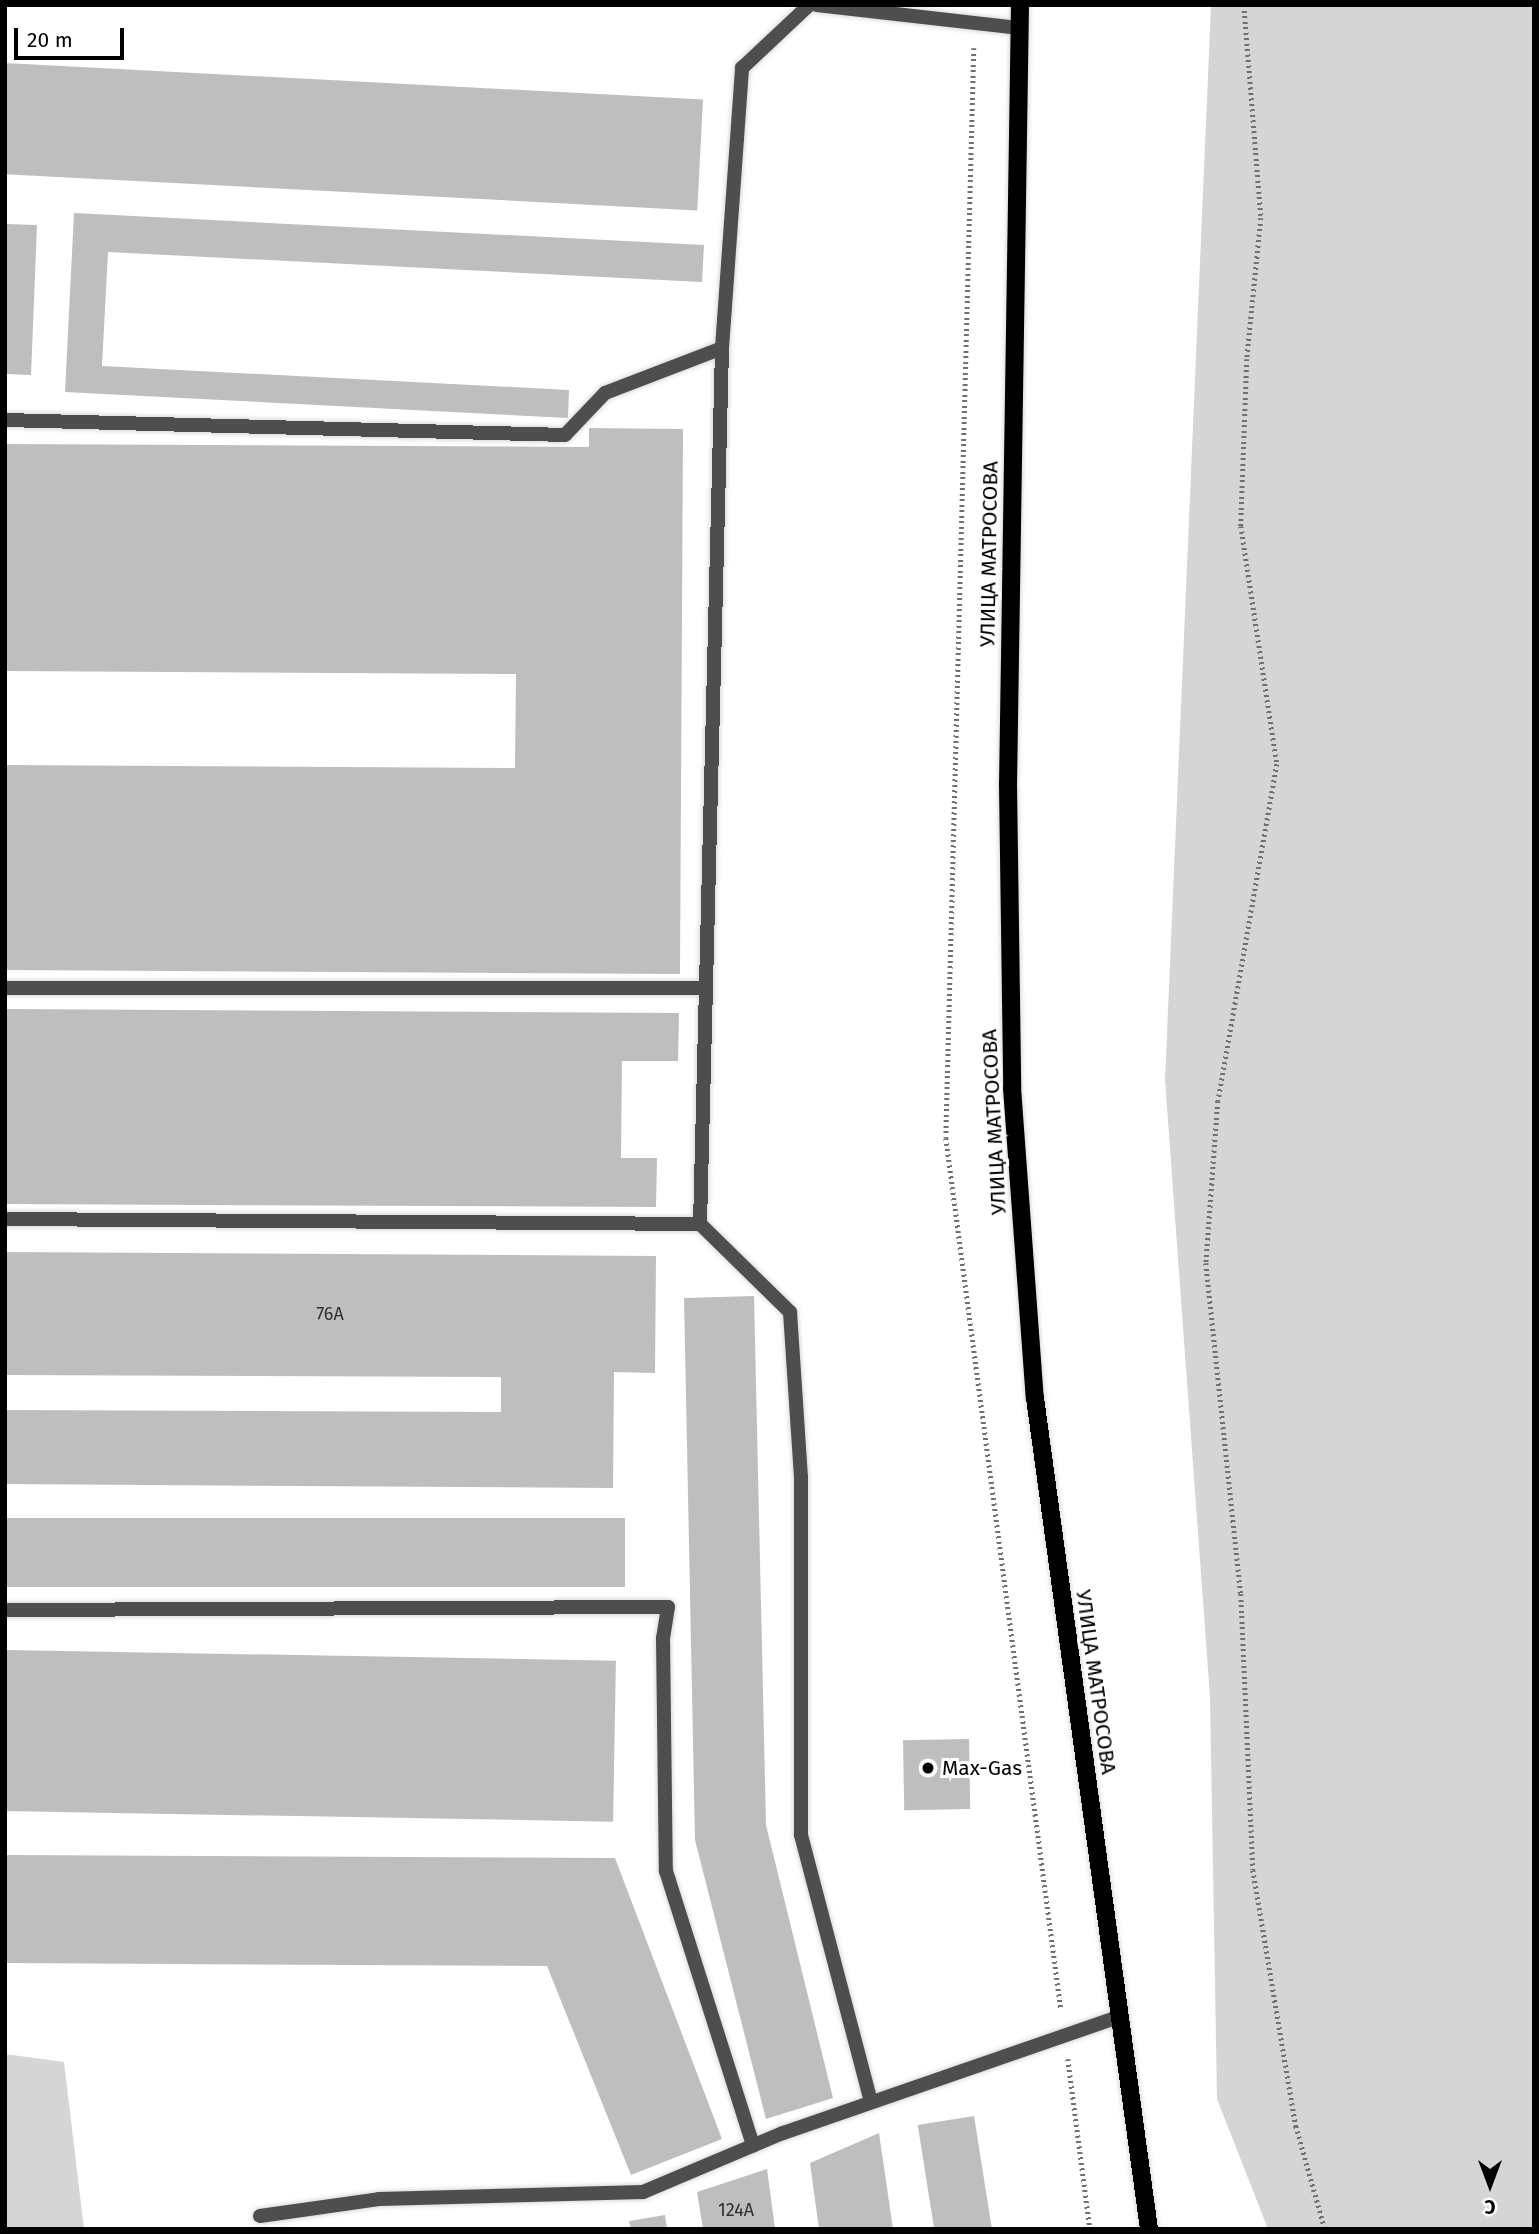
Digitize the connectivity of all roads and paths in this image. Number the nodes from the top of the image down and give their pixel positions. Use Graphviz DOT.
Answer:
graph roads {
  1 [pos="809,5"];
  2 [pos="817,5"];
  3 [pos="1020,5"];
  4 [pos="1244,5"];
  5 [pos="1020,28"];
  6 [pos="722,348"];
  7 [pos="5,420"];
  8 [pos="5,988"];
  9 [pos="706,988"];
  10 [pos="5,1219"];
  11 [pos="700,1224"];
  12 [pos="5,1610"];
  13 [pos="1118,2017"];
  14 [pos="871,2102"];
  15 [pos="752,2146"];
  16 [pos="260,2216"];
  17 [pos="1149,2229"];
  18 [pos="1325,2229"];
  1 -- 6 [label="lane"];
  2 -- 5 [label="lane"];
  3 -- 5 [label="main road, УЛИЦА МАТРОСОВА"];
  4 -- 18 [label="path"];
  5 -- 13 [label="main road, УЛИЦА МАТРОСОВА"];
  6 -- 7 [label="lane"];
  6 -- 9 [label="lane"];
  8 -- 9 [label="lane"];
  9 -- 11 [label="lane"];
  10 -- 11 [label="lane"];
  11 -- 14 [label="lane"];
  12 -- 15 [label="lane"];
  13 -- 14 [label="lane"];
  13 -- 17 [label="main road, УЛИЦА МАТРОСОВА"];
  14 -- 15 [label="lane"];
  15 -- 16 [label="lane"];
}
